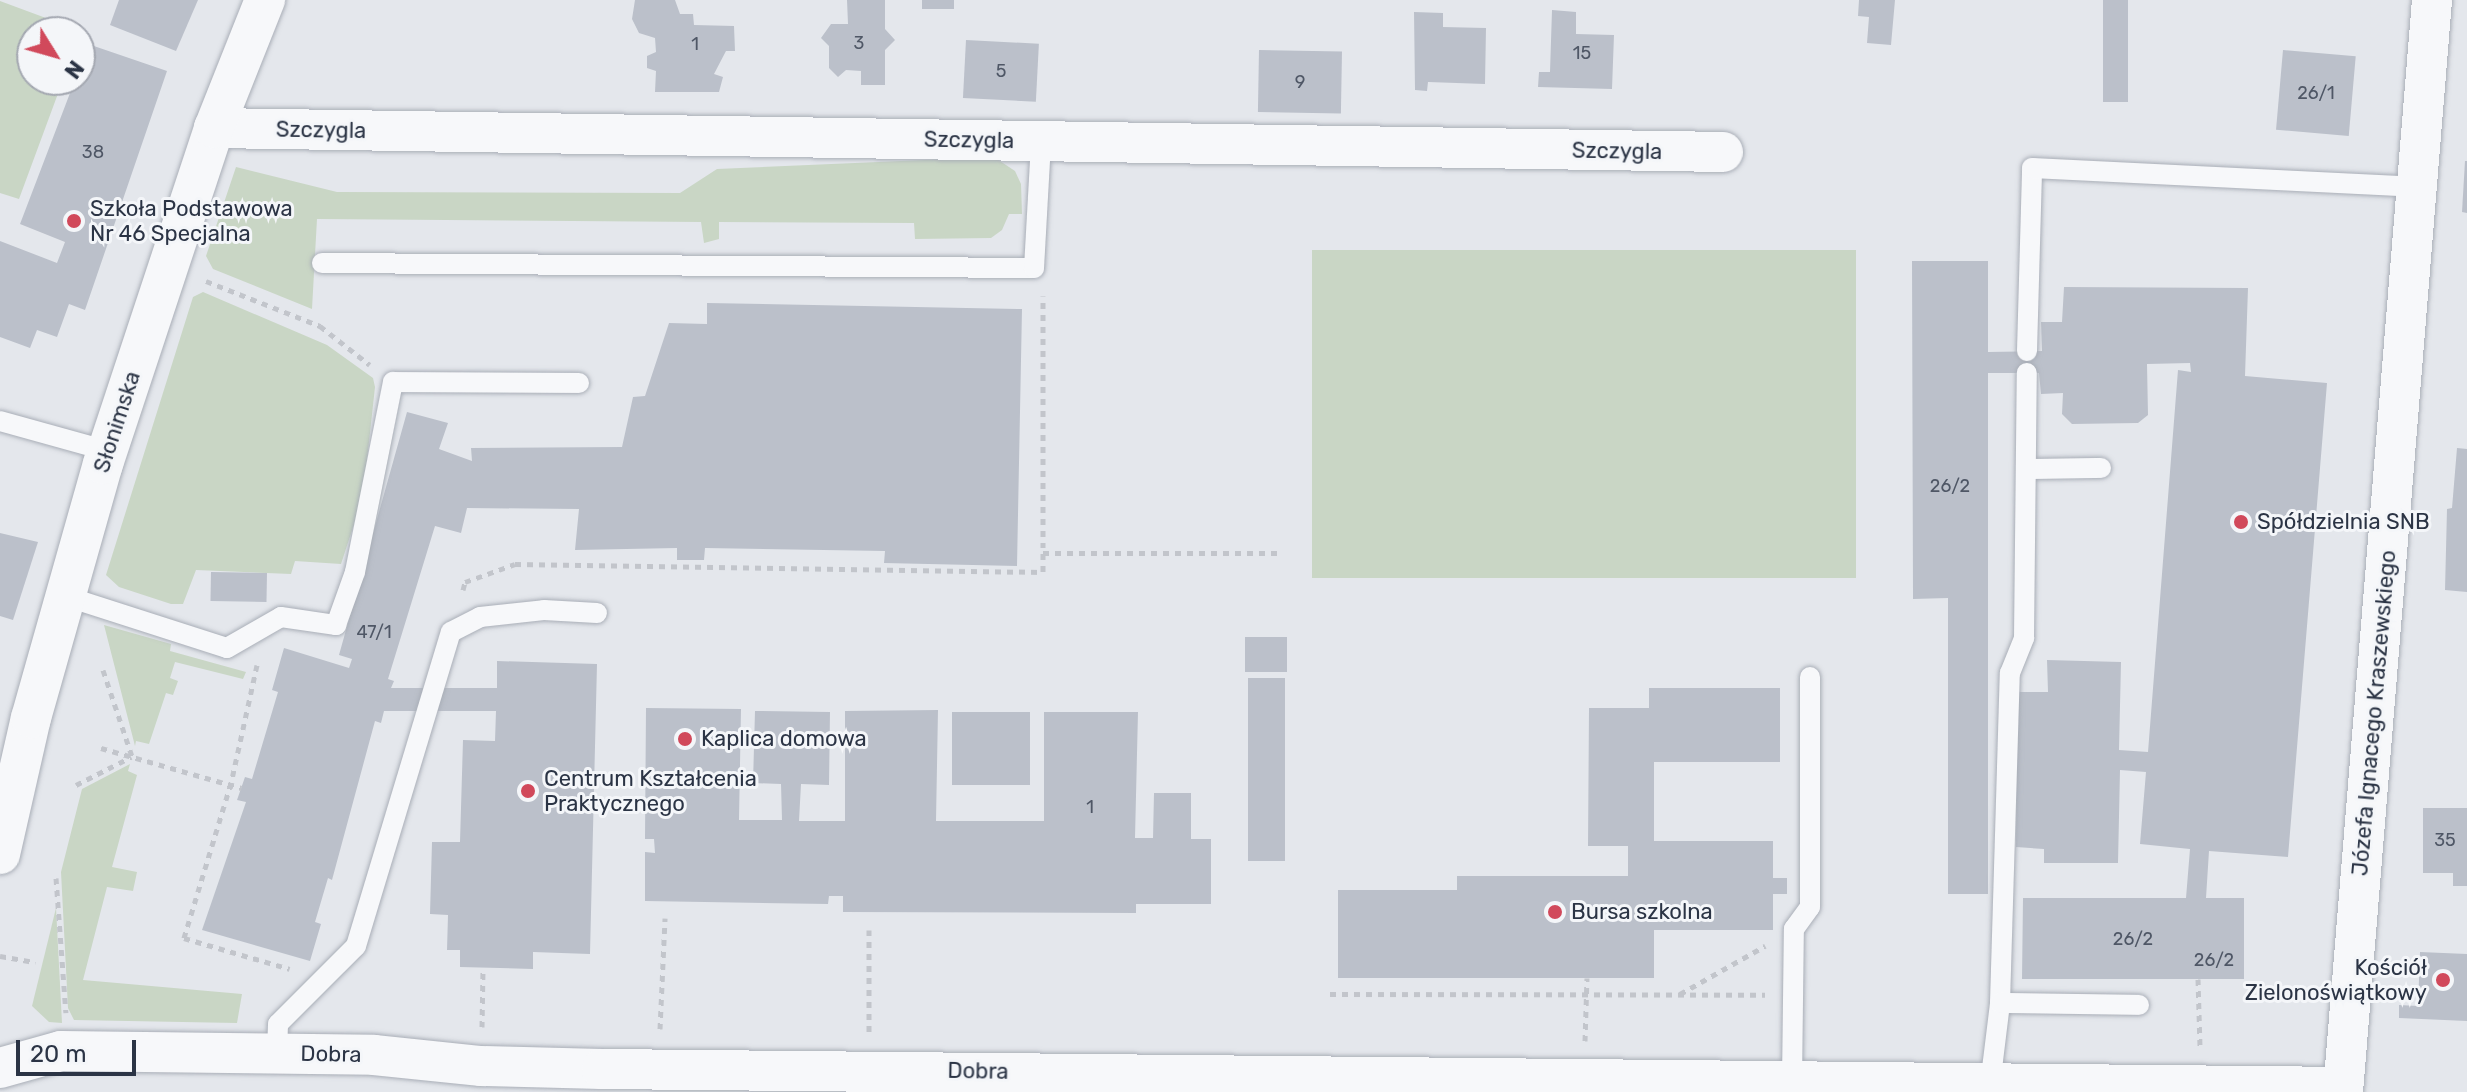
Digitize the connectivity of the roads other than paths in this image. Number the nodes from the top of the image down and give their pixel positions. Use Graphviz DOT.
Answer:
graph roads {
  1 [pos="265,0"];
  2 [pos="2432,0"];
  3 [pos="214,128"];
  4 [pos="1041,141"];
  5 [pos="1723,152"];
  6 [pos="2415,187"];
  7 [pos="322,263"];
  8 [pos="2027,351"];
  9 [pos="2027,373"];
  10 [pos="579,383"];
  11 [pos="0,421"];
  12 [pos="108,451"];
  13 [pos="2101,468"];
  14 [pos="2026,469"];
  15 [pos="65,596"];
  16 [pos="597,613"];
  17 [pos="1810,677"];
  18 [pos="0,854"];
  19 [pos="2000,1003"];
  20 [pos="2139,1005"];
  21 [pos="277,1053"];
  22 [pos="0,1068"];
  23 [pos="981,1082"];
  24 [pos="1166,1082"];
  25 [pos="1792,1082"];
  26 [pos="1520,1084"];
  27 [pos="1990,1085"];
  28 [pos="2343,1090"];
  1 -- 3 [label="street, Słonimska"];
  2 -- 6 [label="street, Józefa Ignacego Kraszewskiego"];
  3 -- 4 [label="street, Szczygla"];
  3 -- 12 [label="street, Słonimska"];
  4 -- 5 [label="street, Szczygla"];
  4 -- 7 [label="lane"];
  6 -- 8 [label="lane"];
  6 -- 28 [label="street, Józefa Ignacego Kraszewskiego"];
  9 -- 14 [label="lane"];
  10 -- 15 [label="lane"];
  11 -- 12 [label="lane"];
  12 -- 15 [label="street, Słonimska"];
  13 -- 14 [label="lane"];
  14 -- 19 [label="lane"];
  15 -- 18 [label="street, Słonimska"];
  16 -- 21 [label="lane"];
  17 -- 25 [label="lane"];
  19 -- 20 [label="lane"];
  19 -- 27 [label="lane"];
  21 -- 22 [label="street, Dobra"];
  21 -- 23 [label="street, Dobra"];
  23 -- 24 [label="street, Dobra"];
  24 -- 26 [label="street, Dobra"];
  25 -- 26 [label="street, Dobra"];
  25 -- 27 [label="street, Dobra"];
  27 -- 28 [label="street, Dobra"];
}
